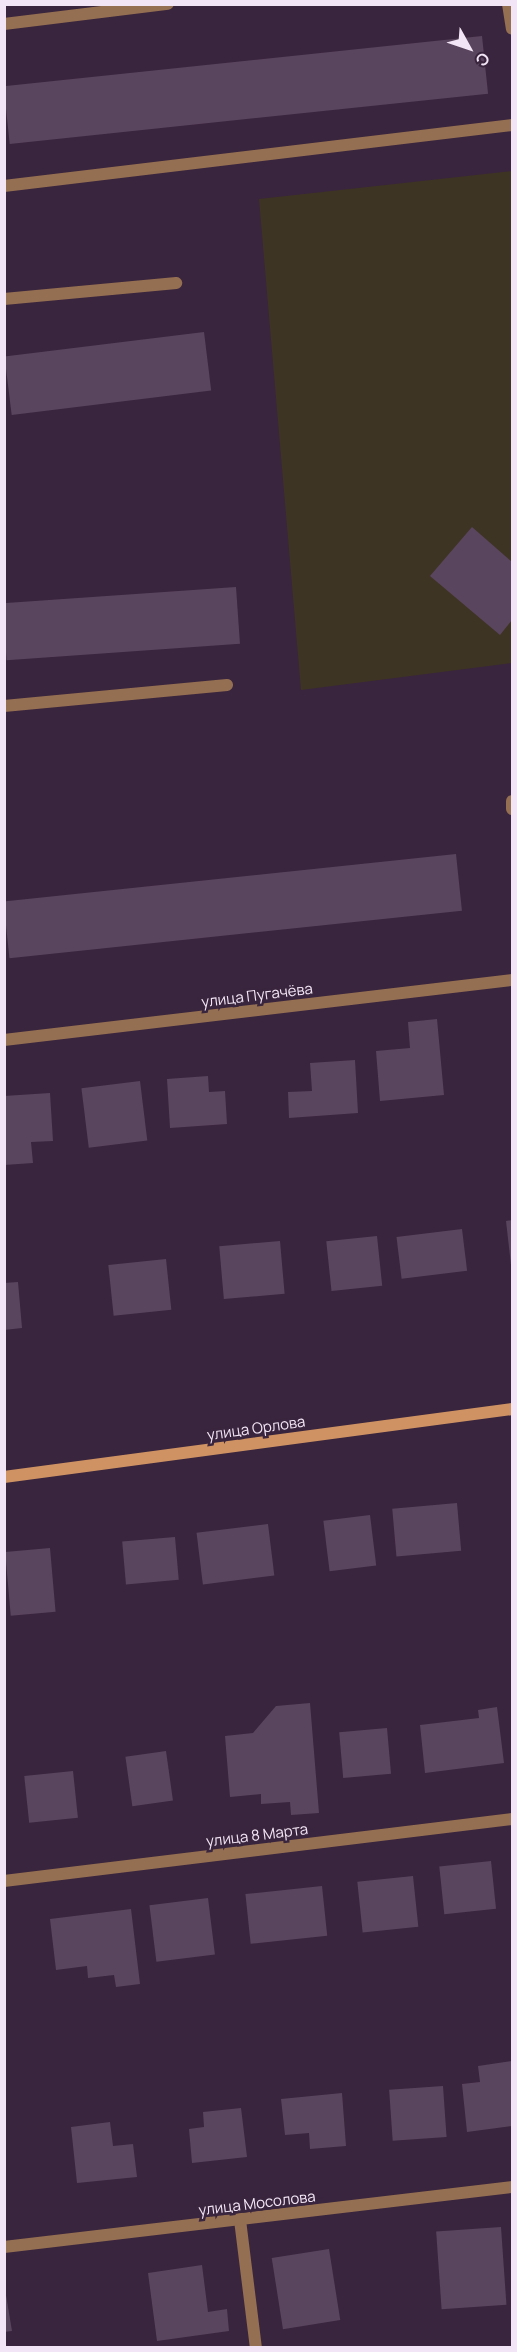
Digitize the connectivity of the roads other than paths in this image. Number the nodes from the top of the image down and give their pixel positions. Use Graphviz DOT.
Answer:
graph roads {
  1 [pos="168,4"];
  2 [pos="508,4"];
  3 [pos="4,24"];
  4 [pos="513,29"];
  5 [pos="513,125"];
  6 [pos="4,186"];
  7 [pos="176,283"];
  8 [pos="4,299"];
  9 [pos="227,685"];
  10 [pos="4,706"];
  11 [pos="513,801"];
  12 [pos="513,809"];
  13 [pos="513,980"];
  14 [pos="4,1040"];
  15 [pos="513,1409"];
  16 [pos="4,1477"];
  17 [pos="513,1819"];
  18 [pos="4,1881"];
  19 [pos="513,2187"];
  20 [pos="240,2220"];
  21 [pos="4,2247"];
  22 [pos="255,2348"];
  1 -- 3 [label="street"];
  2 -- 4 [label="street"];
  5 -- 6 [label="street"];
  7 -- 8 [label="street"];
  9 -- 10 [label="street"];
  11 -- 12 [label="street"];
  13 -- 14 [label="street, улица Пугачёва"];
  15 -- 16 [label="street, улица Орлова"];
  17 -- 18 [label="street, улица 8 Марта"];
  19 -- 20 [label="street, улица Мосолова"];
  20 -- 21 [label="street, улица Мосолова"];
  20 -- 22 [label="street"];
}
